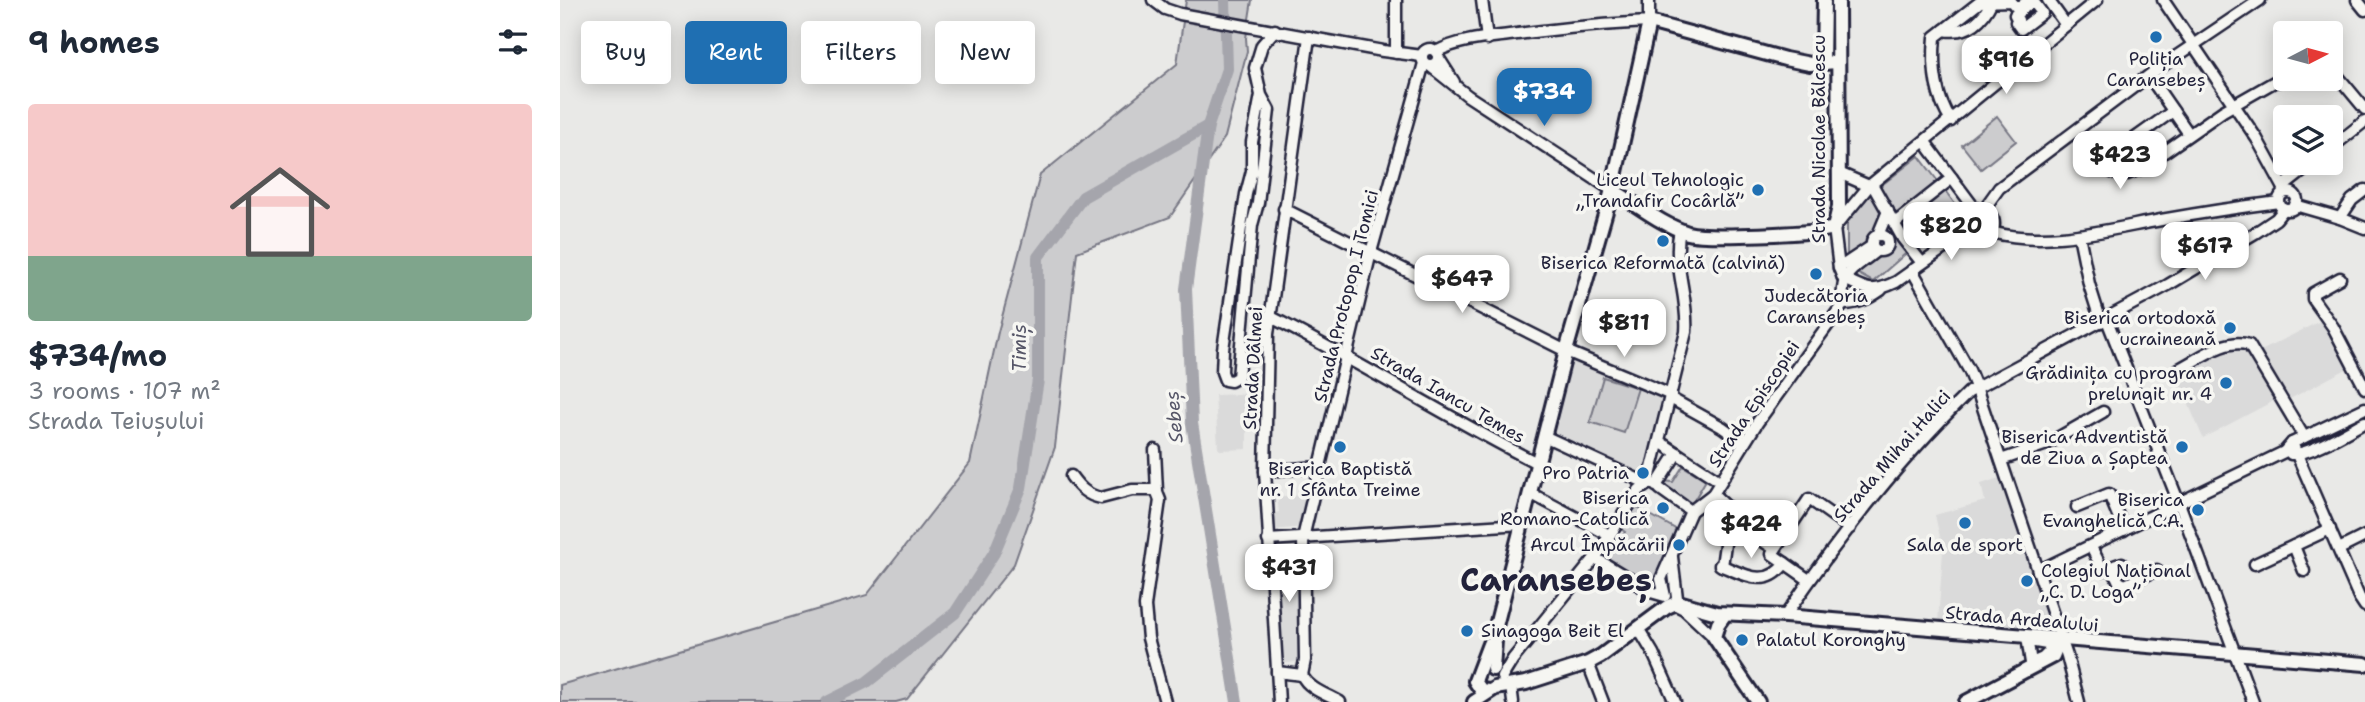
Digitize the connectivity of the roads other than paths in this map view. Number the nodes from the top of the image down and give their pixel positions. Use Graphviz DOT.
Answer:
graph roads {
  1 [pos="1153,0"];
  2 [pos="1396,0"];
  3 [pos="1482,0"];
  4 [pos="1649,0"];
  5 [pos="1824,0"];
  6 [pos="1838,0"];
  7 [pos="2048,0"];
  8 [pos="2097,0"];
  9 [pos="2163,0"];
  10 [pos="2260,0"];
  11 [pos="2357,0"];
  12 [pos="1992,1"];
  13 [pos="2031,1"];
  14 [pos="2365,10"];
  15 [pos="1649,22"];
  16 [pos="2066,24"];
  17 [pos="1280,31"];
  18 [pos="1309,37"];
  19 [pos="1487,38"];
  20 [pos="2193,45"];
  21 [pos="1396,53"];
  22 [pos="1437,54"];
  23 [pos="1425,61"];
  24 [pos="1823,62"];
  25 [pos="1837,62"];
  26 [pos="2149,76"];
  27 [pos="2343,82"];
  28 [pos="2273,83"];
  29 [pos="1458,88"];
  30 [pos="1261,95"];
  31 [pos="2234,105"];
  32 [pos="2365,109"];
  33 [pos="2173,111"];
  34 [pos="1951,121"];
  35 [pos="2365,121"];
  36 [pos="2189,134"];
  37 [pos="2343,138"];
  38 [pos="1925,142"];
  39 [pos="1839,173"];
  40 [pos="2300,175"];
  41 [pos="1952,178"];
  42 [pos="1871,185"];
  43 [pos="2285,189"];
  44 [pos="1612,190"];
  45 [pos="2365,190"];
  46 [pos="2281,205"];
  47 [pos="2295,205"];
  48 [pos="1284,209"];
  49 [pos="1888,211"];
  50 [pos="1982,213"];
  51 [pos="2340,218"];
  52 [pos="1895,223"];
  53 [pos="2364,227"];
  54 [pos="1834,229"];
  55 [pos="1971,229"];
  56 [pos="1680,230"];
  57 [pos="1991,232"];
  58 [pos="1878,235"];
  59 [pos="2079,235"];
  60 [pos="1903,239"];
  61 [pos="1888,242"];
  62 [pos="1874,249"];
  63 [pos="1371,252"];
  64 [pos="1922,263"];
  65 [pos="1912,270"];
  66 [pos="1841,273"];
  67 [pos="2340,278"];
  68 [pos="1883,288"];
  69 [pos="1843,304"];
  70 [pos="1269,316"];
  71 [pos="2104,321"];
  72 [pos="1566,351"];
  73 [pos="1347,356"];
  74 [pos="2179,369"];
  75 [pos="1976,387"];
  76 [pos="2365,388"];
  77 [pos="1671,397"];
  78 [pos="2365,408"];
  79 [pos="2103,412"];
  80 [pos="2365,422"];
  81 [pos="1544,436"];
  82 [pos="2304,437"];
  83 [pos="1660,442"];
  84 [pos="1744,443"];
  85 [pos="2292,443"];
  86 [pos="1155,450"];
  87 [pos="2284,452"];
  88 [pos="1677,453"];
  89 [pos="2297,455"];
  90 [pos="2001,460"];
  91 [pos="1537,463"];
  92 [pos="1319,467"];
  93 [pos="1265,471"];
  94 [pos="1071,476"];
  95 [pos="1715,478"];
  96 [pos="1655,486"];
  97 [pos="1157,491"];
  98 [pos="1530,493"];
  99 [pos="1713,494"];
  100 [pos="2179,503"];
  101 [pos="2077,507"];
  102 [pos="1691,511"];
  103 [pos="1728,522"];
  104 [pos="1522,524"];
  105 [pos="1850,528"];
  106 [pos="2330,529"];
  107 [pos="2124,530"];
  108 [pos="1609,535"];
  109 [pos="2365,536"];
  110 [pos="1303,538"];
  111 [pos="1268,540"];
  112 [pos="2294,546"];
  113 [pos="2091,547"];
  114 [pos="2339,549"];
  115 [pos="1774,551"];
  116 [pos="1672,556"];
  117 [pos="1595,558"];
  118 [pos="1785,563"];
  119 [pos="2255,564"];
  120 [pos="2157,570"];
  121 [pos="2038,571"];
  122 [pos="2304,571"];
  123 [pos="2365,576"];
  124 [pos="1810,580"];
  125 [pos="2353,582"];
  126 [pos="1678,602"];
  127 [pos="2365,606"];
  128 [pos="1725,614"];
  129 [pos="1785,617"];
  130 [pos="1638,628"];
  131 [pos="1494,634"];
  132 [pos="1714,636"];
  133 [pos="2027,639"];
  134 [pos="2060,639"];
  135 [pos="2235,654"];
  136 [pos="1588,663"];
  137 [pos="2365,664"];
  138 [pos="2032,665"];
  139 [pos="1277,672"];
  140 [pos="1302,676"];
  141 [pos="1477,676"];
  142 [pos="1501,682"];
  143 [pos="1165,702"];
  144 [pos="1279,702"];
  145 [pos="1340,702"];
  146 [pos="1465,702"];
  147 [pos="1474,702"];
  148 [pos="1513,702"];
  149 [pos="1603,702"];
  150 [pos="1675,702"];
  151 [pos="1758,702"];
  152 [pos="1966,702"];
  153 [pos="2079,702"];
  154 [pos="2253,702"];
  1 -- 17 [label="street"];
  2 -- 21 [label="street"];
  3 -- 19 [label="street"];
  4 -- 15 [label="street"];
  5 -- 24 [label="main road, Strada Nicolae Bălcescu"];
  6 -- 25 [label="main road, Strada Nicolae Bălcescu"];
  7 -- 16 [label="street"];
  8 -- 16 [label="street"];
  9 -- 20 [label="street"];
  10 -- 20 [label="street"];
  11 -- 14 [label="street"];
  12 -- 13 [label="street"];
  12 -- 34 [label="street"];
  15 -- 19 [label="street"];
  15 -- 24 [label="main road"];
  15 -- 44 [label="main road"];
  16 -- 34 [label="street"];
  17 -- 18 [label="street"];
  17 -- 30 [label="street"];
  18 -- 21 [label="street"];
  18 -- 48 [label="street, Strada Dâlmei"];
  19 -- 22 [label="street"];
  20 -- 26 [label="street"];
  20 -- 31 [label="street"];
  21 -- 23 [label="street"];
  22 -- 23 [label="street"];
  22 -- 29 [label="street"];
  23 -- 29 [label="street"];
  23 -- 63 [label="street, Strada Protopop I Tomici"];
  24 -- 25 [label="main road"];
  25 -- 39 [label="main road, Strada Nicolae Bălcescu"];
  26 -- 33 [label="street"];
  26 -- 50 [label="street"];
  27 -- 32 [label="street"];
  28 -- 31 [label="street"];
  29 -- 44 [label="street"];
  30 -- 30 [label="street"];
  31 -- 36 [label="street"];
  31 -- 43 [label="street"];
  33 -- 36 [label="street"];
  33 -- 36 [label="street"];
  34 -- 38 [label="street"];
  35 -- 37 [label="street"];
  38 -- 41 [label="street"];
  38 -- 42 [label="street"];
  39 -- 42 [label="street"];
  39 -- 54 [label="main road, Strada Nicolae Bălcescu"];
  40 -- 43 [label="street"];
  41 -- 50 [label="street"];
  41 -- 52 [label="street"];
  42 -- 49 [label="street"];
  42 -- 54 [label="street"];
  43 -- 46 [label="street"];
  43 -- 47 [label="street"];
  44 -- 56 [label="main road"];
  44 -- 72 [label="main road"];
  45 -- 51 [label="street"];
  46 -- 47 [label="street"];
  46 -- 59 [label="street"];
  46 -- 71 [label="street, Strada Mihai Halici"];
  47 -- 51 [label="street"];
  48 -- 63 [label="street"];
  48 -- 70 [label="street, Strada Dâlmei"];
  49 -- 52 [label="street"];
  49 -- 58 [label="street"];
  50 -- 55 [label="street"];
  50 -- 57 [label="street"];
  51 -- 53 [label="street"];
  52 -- 60 [label="street"];
  54 -- 56 [label="main road"];
  54 -- 66 [label="street, Strada Nicolae Bălcescu"];
  55 -- 57 [label="street"];
  55 -- 64 [label="street"];
  56 -- 77 [label="street"];
  57 -- 59 [label="street"];
  58 -- 61 [label="street"];
  58 -- 62 [label="street"];
  59 -- 71 [label="street"];
  60 -- 61 [label="street"];
  60 -- 64 [label="street"];
  61 -- 62 [label="street"];
  62 -- 66 [label="street"];
  63 -- 72 [label="street"];
  63 -- 73 [label="street, Strada Protopop I Tomici"];
  64 -- 65 [label="street"];
  65 -- 68 [label="street"];
  65 -- 75 [label="street"];
  66 -- 68 [label="street"];
  66 -- 69 [label="street, Strada Nicolae Bălcescu"];
  67 -- 76 [label="street"];
  68 -- 69 [label="street"];
  69 -- 84 [label="street, Strada Episcopiei"];
  70 -- 73 [label="street, Strada Iancu Temes"];
  70 -- 93 [label="street, Strada Dâlmei"];
  71 -- 75 [label="street, Strada Mihai Halici"];
  71 -- 100 [label="street"];
  72 -- 77 [label="street"];
  72 -- 81 [label="main road"];
  73 -- 91 [label="street, Strada Iancu Temes"];
  73 -- 92 [label="street, Strada Protopop I Tomici"];
  74 -- 82 [label="street"];
  75 -- 90 [label="street"];
  75 -- 105 [label="street, Strada Mihai Halici"];
  77 -- 83 [label="street"];
  77 -- 84 [label="street"];
  78 -- 82 [label="street"];
  79 -- 90 [label="street"];
  80 -- 89 [label="street"];
  81 -- 91 [label="main road"];
  81 -- 96 [label="street"];
  82 -- 85 [label="street"];
  83 -- 88 [label="street"];
  83 -- 96 [label="street"];
  84 -- 99 [label="street, Strada Episcopiei"];
  85 -- 87 [label="street"];
  85 -- 89 [label="street"];
  86 -- 97 [label="street"];
  87 -- 89 [label="street"];
  87 -- 100 [label="street"];
  88 -- 95 [label="street"];
  88 -- 96 [label="street"];
  89 -- 106 [label="street"];
  90 -- 121 [label="street"];
  91 -- 98 [label="main road"];
  92 -- 93 [label="street"];
  92 -- 110 [label="street, Strada Protopop I Tomici"];
  93 -- 111 [label="street, Strada Dâlmei"];
  94 -- 97 [label="street"];
  96 -- 102 [label="street"];
  96 -- 108 [label="street"];
  97 -- 143 [label="street"];
  98 -- 104 [label="main road"];
  98 -- 108 [label="street"];
  99 -- 102 [label="street, Strada Episcopiei"];
  99 -- 103 [label="street"];
  100 -- 107 [label="street"];
  100 -- 135 [label="street"];
  101 -- 107 [label="street"];
  102 -- 116 [label="street, Strada Episcopiei"];
  103 -- 115 [label="street"];
  103 -- 118 [label="street"];
  104 -- 110 [label="street"];
  104 -- 131 [label="main road"];
  105 -- 115 [label="street"];
  105 -- 124 [label="street, Strada Mihai Halici"];
  106 -- 112 [label="street"];
  106 -- 114 [label="street"];
  107 -- 113 [label="street"];
  108 -- 117 [label="street"];
  109 -- 114 [label="street"];
  110 -- 111 [label="street"];
  110 -- 140 [label="street, Strada Protopop I Tomici"];
  111 -- 139 [label="street, Strada Dâlmei"];
  112 -- 119 [label="street"];
  112 -- 122 [label="street"];
  113 -- 120 [label="street"];
  113 -- 121 [label="street"];
  114 -- 125 [label="street"];
  115 -- 118 [label="street"];
  116 -- 117 [label="street, Strada Episcopiei"];
  116 -- 126 [label="street"];
  117 -- 142 [label="street"];
  118 -- 124 [label="street"];
  121 -- 134 [label="street"];
  123 -- 125 [label="street"];
  124 -- 129 [label="street, Strada Mihai Halici"];
  125 -- 127 [label="street"];
  126 -- 128 [label="main road, Strada Ardealului"];
  126 -- 130 [label="main road"];
  126 -- 132 [label="street"];
  128 -- 129 [label="main road, Strada Ardealului"];
  128 -- 132 [label="main road"];
  129 -- 133 [label="main road, Strada Ardealului"];
  130 -- 136 [label="main road"];
  130 -- 150 [label="street"];
  131 -- 141 [label="main road"];
  131 -- 142 [label="main road"];
  132 -- 151 [label="main road"];
  133 -- 134 [label="main road, Strada Ardealului"];
  133 -- 138 [label="street"];
  133 -- 138 [label="street"];
  134 -- 135 [label="main road, Strada Ardealului"];
  134 -- 138 [label="main road"];
  134 -- 153 [label="street"];
  135 -- 137 [label="main road, Strada Ardealului"];
  135 -- 154 [label="street"];
  136 -- 142 [label="main road"];
  136 -- 149 [label="street"];
  138 -- 152 [label="main road"];
  139 -- 140 [label="street"];
  139 -- 144 [label="street, Strada Dâlmei"];
  140 -- 145 [label="street"];
  141 -- 142 [label="main road"];
  141 -- 142 [label="main road"];
  141 -- 146 [label="main road"];
  142 -- 147 [label="main road"];
  142 -- 148 [label="street"];
}
